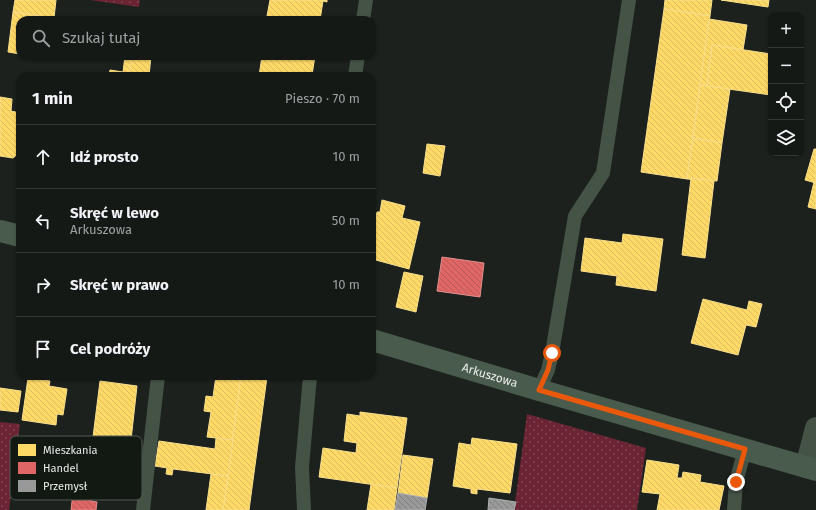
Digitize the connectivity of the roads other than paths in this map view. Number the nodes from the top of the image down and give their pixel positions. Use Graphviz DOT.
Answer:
graph roads {
  1 [pos="366,0"];
  2 [pos="629,0"];
  3 [pos="364,16"];
  4 [pos="357,60"];
  5 [pos="356,72"];
  6 [pos="0,230"];
  7 [pos="16,235"];
  8 [pos="376,341"];
  9 [pos="158,380"];
  10 [pos="310,380"];
  11 [pos="539,390"];
  12 [pos="816,428"];
  13 [pos="745,449"];
  14 [pos="811,468"];
  15 [pos="143,510"];
  16 [pos="304,510"];
  17 [pos="734,510"];
  1 -- 3 [label="lane"];
  2 -- 11 [label="lane"];
  4 -- 5 [label="lane"];
  6 -- 7 [label="main road"];
  8 -- 11 [label="main road, Arkuszowa"];
  9 -- 15 [label="lane"];
  10 -- 16 [label="lane"];
  11 -- 13 [label="main road, Arkuszowa"];
  12 -- 14 [label="street"];
  13 -- 14 [label="main road, Arkuszowa"];
  13 -- 17 [label="lane"];
}
